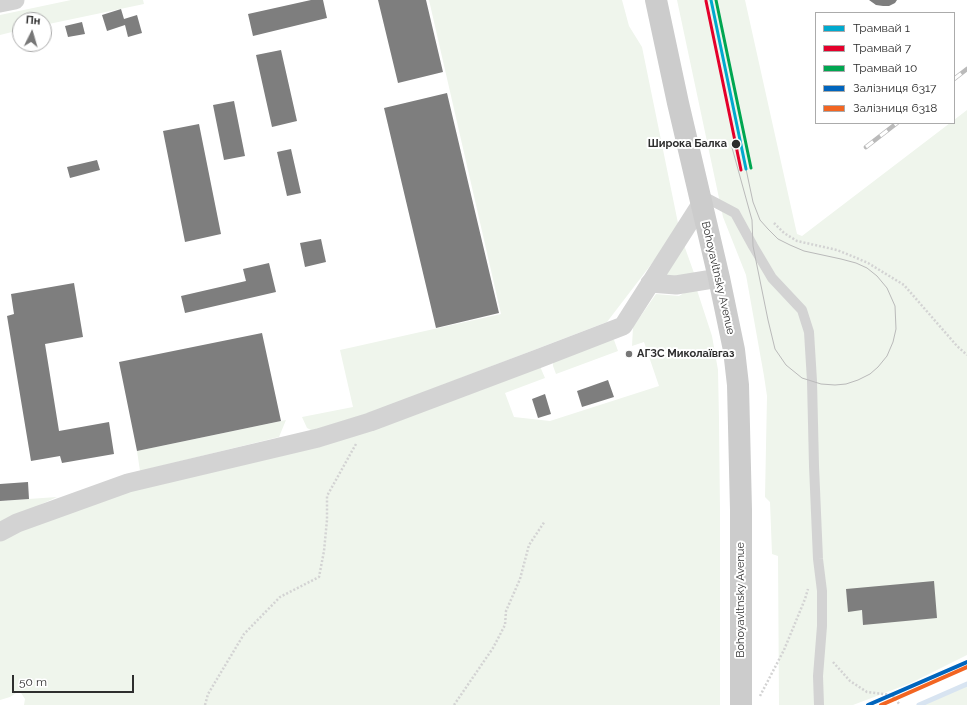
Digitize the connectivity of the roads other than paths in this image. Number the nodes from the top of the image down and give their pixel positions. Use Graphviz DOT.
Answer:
graph roads {
  1 [pos="15,0"];
  2 [pos="656,0"];
  3 [pos="0,3"];
  4 [pos="700,199"];
  5 [pos="719,278"];
  6 [pos="650,283"];
  7 [pos="0,532"];
  8 [pos="750,702"];
  9 [pos="819,705"];
  1 -- 3 [label="street"];
  2 -- 4 [label="main road, Bohoyavltnsky Avenue"];
  4 -- 5 [label="main road, Bohoyavltnsky Avenue"];
  4 -- 6 [label="street"];
  4 -- 9 [label="lane"];
  5 -- 6 [label="street"];
  5 -- 8 [label="main road, Bohoyavltnsky Avenue"];
  6 -- 7 [label="street"];
}
